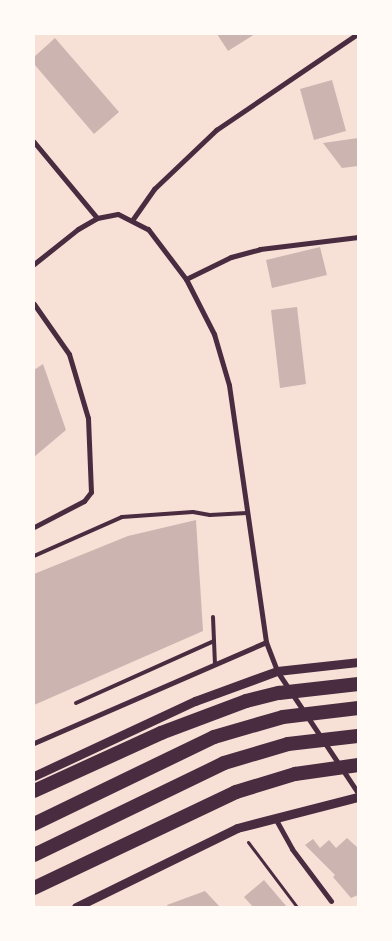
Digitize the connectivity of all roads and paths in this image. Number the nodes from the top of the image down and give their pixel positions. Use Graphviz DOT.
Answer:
graph roads {
  1 [pos="357,34"];
  2 [pos="34,142"];
  3 [pos="97,218"];
  4 [pos="133,219"];
  5 [pos="358,237"];
  6 [pos="34,264"];
  7 [pos="186,280"];
  8 [pos="35,307"];
  9 [pos="247,513"];
  10 [pos="34,527"];
  11 [pos="34,556"];
  12 [pos="213,618"];
  13 [pos="214,641"];
  14 [pos="266,642"];
  15 [pos="358,662"];
  16 [pos="215,664"];
  17 [pos="277,671"];
  18 [pos="358,684"];
  19 [pos="76,703"];
  20 [pos="358,708"];
  21 [pos="358,736"];
  22 [pos="34,743"];
  23 [pos="358,765"];
  24 [pos="34,776"];
  25 [pos="34,790"];
  26 [pos="358,793"];
  27 [pos="358,797"];
  28 [pos="275,818"];
  29 [pos="34,824"];
  30 [pos="237,828"];
  31 [pos="34,854"];
  32 [pos="34,888"];
  33 [pos="331,902"];
  34 [pos="89,904"];
  35 [pos="76,907"];
  36 [pos="297,907"];
  1 -- 4 [label="street"];
  2 -- 3 [label="street"];
  3 -- 4 [label="street"];
  3 -- 6 [label="street"];
  4 -- 7 [label="street"];
  5 -- 7 [label="street"];
  7 -- 9 [label="street"];
  8 -- 10 [label="street"];
  9 -- 11 [label="lane"];
  9 -- 14 [label="street"];
  12 -- 13 [label="lane"];
  13 -- 16 [label="lane"];
  13 -- 19 [label="lane"];
  14 -- 16 [label="street"];
  14 -- 17 [label="street"];
  15 -- 17 [label="street"];
  16 -- 22 [label="street"];
  17 -- 24 [label="street"];
  17 -- 26 [label="street"];
  18 -- 25 [label="highway"];
  20 -- 29 [label="highway"];
  21 -- 31 [label="highway"];
  23 -- 32 [label="highway"];
  27 -- 28 [label="street"];
  28 -- 30 [label="street"];
  28 -- 33 [label="street"];
  30 -- 34 [label="street"];
  30 -- 36 [label="path"];
  34 -- 35 [label="street"];
}
